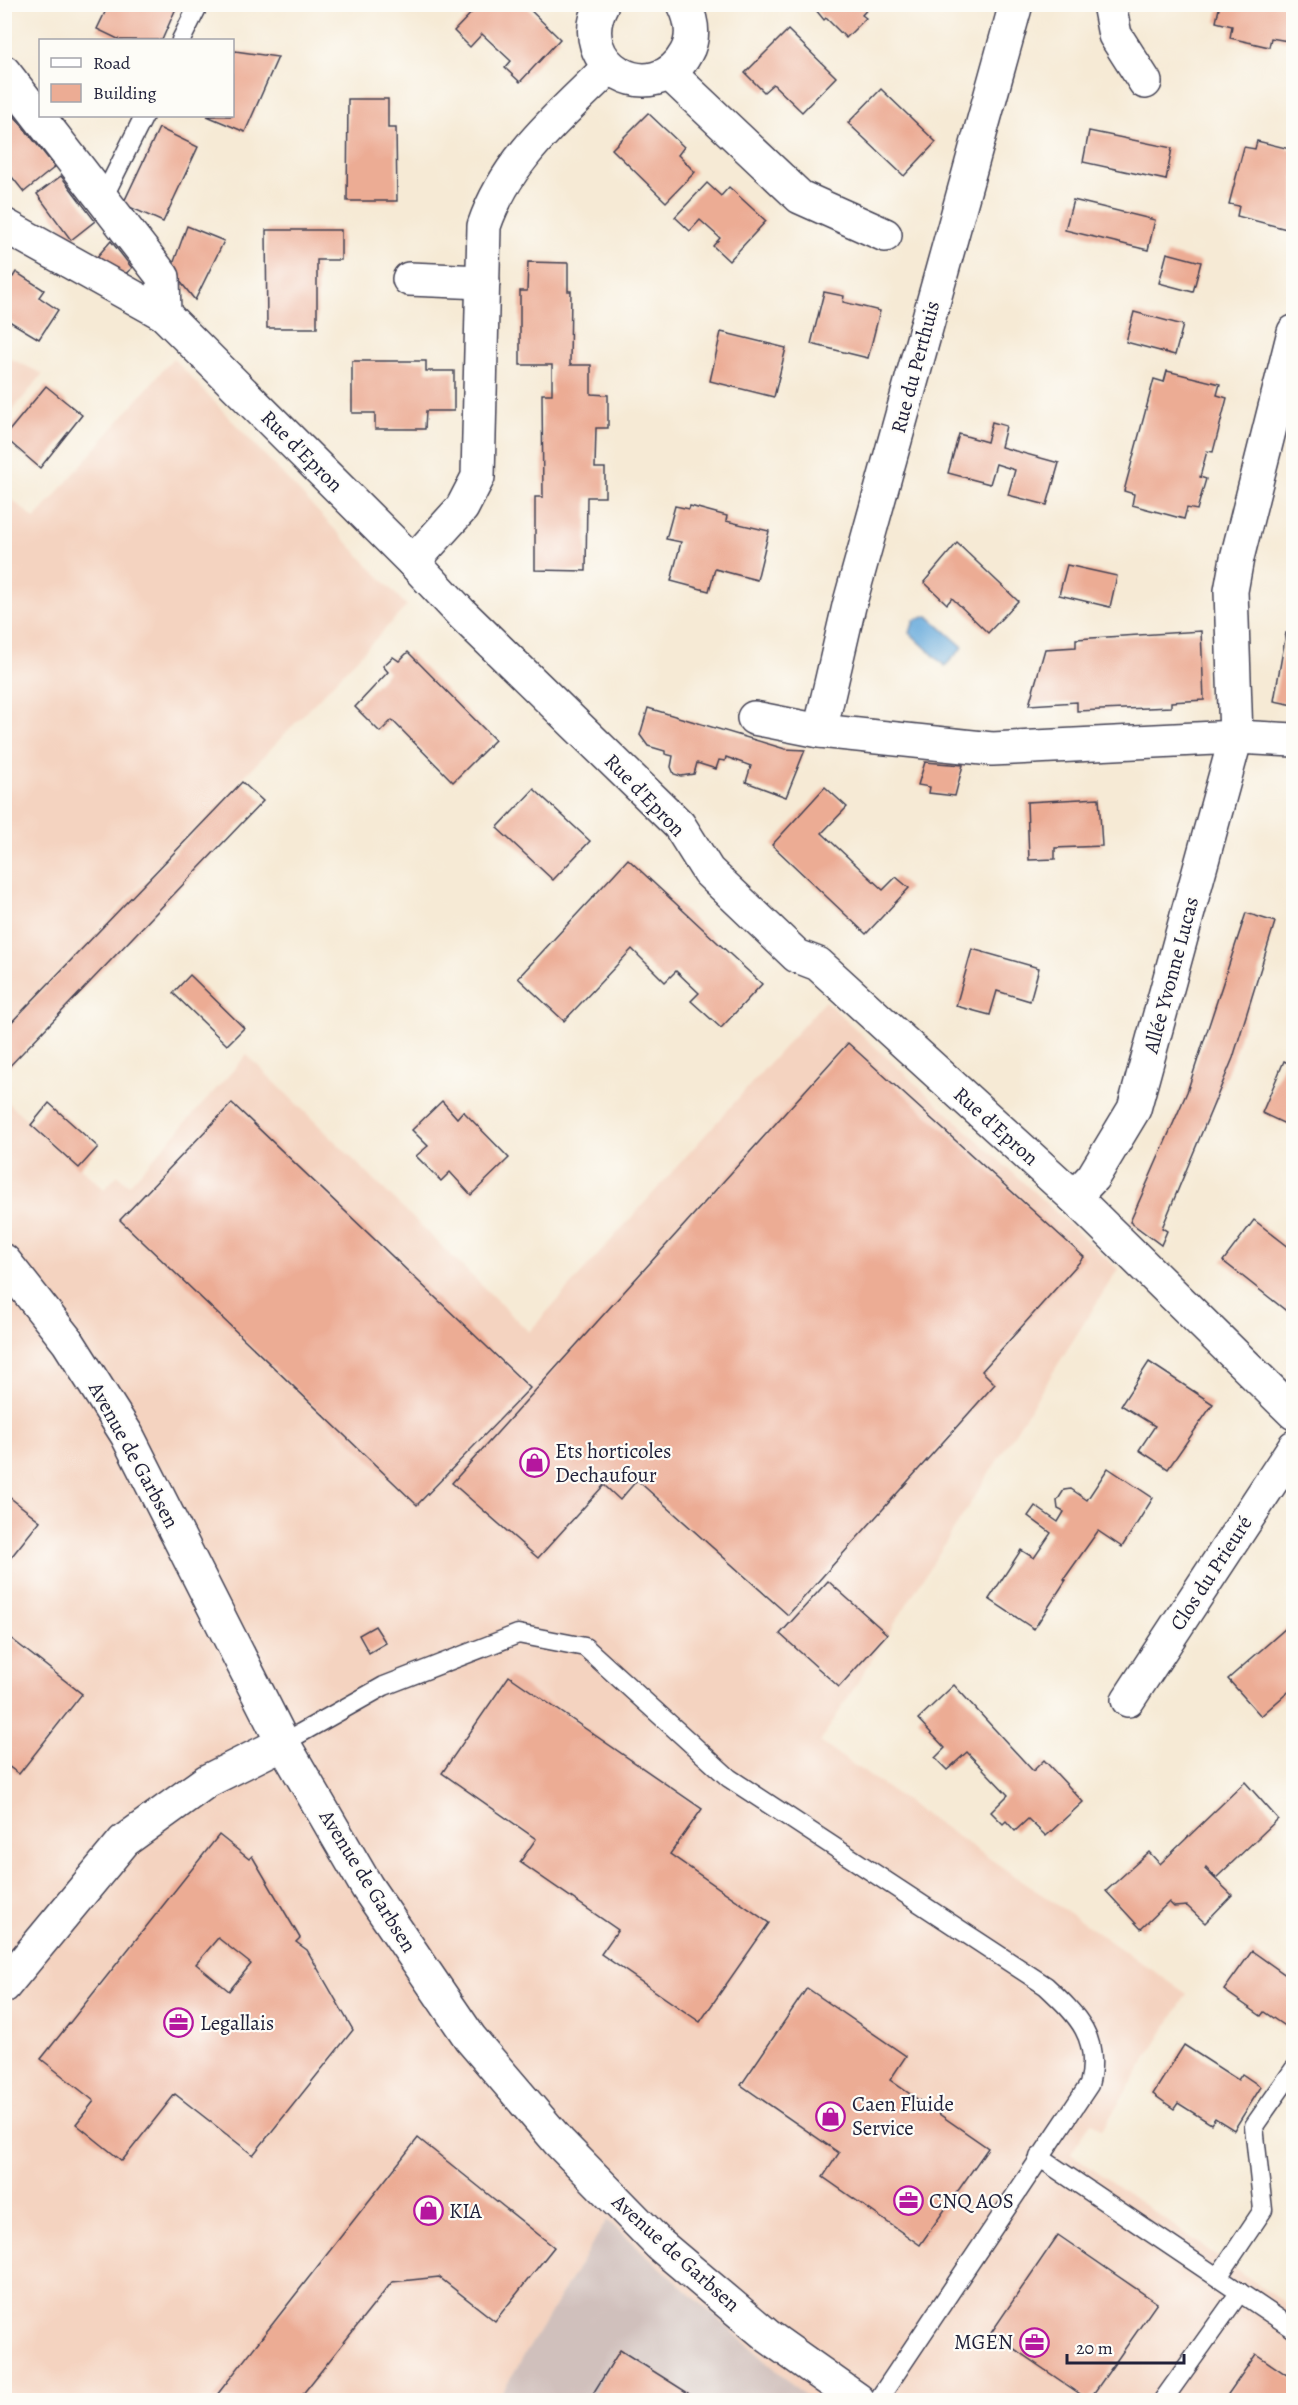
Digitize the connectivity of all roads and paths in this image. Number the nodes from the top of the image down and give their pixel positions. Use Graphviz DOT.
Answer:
graph roads {
  1 [pos="199,4"];
  2 [pos="602,4"];
  3 [pos="1016,4"];
  4 [pos="1109,4"];
  5 [pos="693,8"];
  6 [pos="182,39"];
  7 [pos="609,67"];
  8 [pos="4,72"];
  9 [pos="669,73"];
  10 [pos="1145,82"];
  11 [pos="39,117"];
  12 [pos="39,117"];
  13 [pos="144,117"];
  14 [pos="103,198"];
  15 [pos="4,225"];
  16 [pos="885,235"];
  17 [pos="409,279"];
  18 [pos="483,282"];
  19 [pos="164,314"];
  20 [pos="1293,332"];
  21 [pos="413,561"];
  22 [pos="754,718"];
  23 [pos="820,731"];
  24 [pos="1236,737"];
  25 [pos="1293,740"];
  26 [pos="1074,1197"];
  27 [pos="4,1261"];
  28 [pos="1293,1413"];
  29 [pos="1293,1447"];
  30 [pos="1128,1700"];
  31 [pos="283,1743"];
  32 [pos="4,1986"];
  33 [pos="1293,2069"];
  34 [pos="1039,2157"];
  35 [pos="1218,2277"];
  36 [pos="1240,2292"];
  37 [pos="1293,2329"];
  38 [pos="858,2400"];
  39 [pos="878,2400"];
  40 [pos="1163,2400"];
  1 -- 6 [label="lane"];
  2 -- 7 [label="street"];
  3 -- 23 [label="street, Rue du Perthuis"];
  4 -- 10 [label="street"];
  5 -- 9 [label="street"];
  7 -- 9 [label="street"];
  7 -- 18 [label="street"];
  8 -- 11 [label="street"];
  9 -- 16 [label="street"];
  12 -- 14 [label="street"];
  13 -- 14 [label="lane"];
  14 -- 19 [label="street"];
  15 -- 19 [label="street, Rue d'Epron"];
  17 -- 18 [label="street"];
  18 -- 21 [label="street"];
  19 -- 21 [label="street, Rue d'Epron"];
  20 -- 24 [label="street, Allée Yvonne Lucas"];
  21 -- 26 [label="street, Rue d'Epron"];
  22 -- 23 [label="street"];
  23 -- 24 [label="street"];
  24 -- 25 [label="street"];
  24 -- 26 [label="street, Allée Yvonne Lucas"];
  26 -- 28 [label="street, Rue d'Epron"];
  27 -- 31 [label="street, Avenue de Garbsen"];
  29 -- 30 [label="street, Clos du Prieuré"];
  31 -- 32 [label="street"];
  31 -- 34 [label="lane"];
  31 -- 38 [label="street, Avenue de Garbsen"];
  33 -- 35 [label="lane"];
  34 -- 35 [label="lane"];
  34 -- 39 [label="lane"];
  35 -- 36 [label="lane"];
  36 -- 37 [label="lane"];
  36 -- 40 [label="lane"];
}
